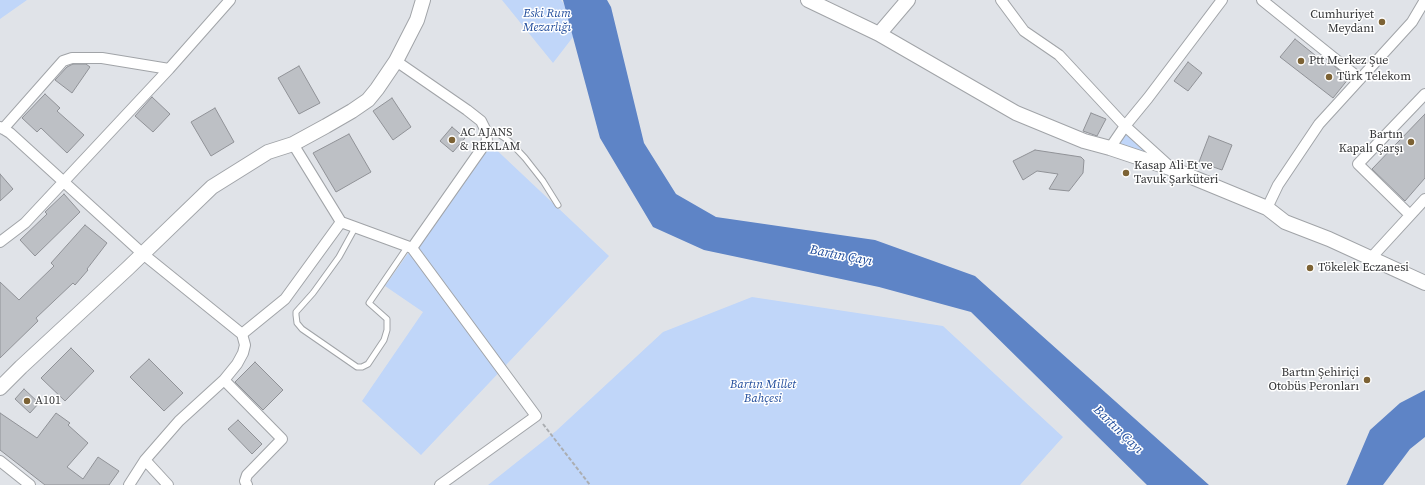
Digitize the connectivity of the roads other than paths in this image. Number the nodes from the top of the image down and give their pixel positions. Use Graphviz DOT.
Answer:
graph roads {
  1 [pos="230,0"];
  2 [pos="423,0"];
  3 [pos="808,0"];
  4 [pos="908,0"];
  5 [pos="1001,0"];
  6 [pos="1222,0"];
  7 [pos="1262,0"];
  8 [pos="1425,0"];
  9 [pos="879,34"];
  10 [pos="396,61"];
  11 [pos="169,69"];
  12 [pos="1360,79"];
  13 [pos="1425,94"];
  14 [pos="1125,126"];
  15 [pos="2,128"];
  16 [pos="486,131"];
  17 [pos="293,144"];
  18 [pos="1110,148"];
  19 [pos="1170,168"];
  20 [pos="63,182"];
  21 [pos="1425,199"];
  22 [pos="558,205"];
  23 [pos="1267,208"];
  24 [pos="1410,215"];
  25 [pos="341,222"];
  26 [pos="355,228"];
  27 [pos="0,242"];
  28 [pos="410,247"];
  29 [pos="143,254"];
  30 [pos="1370,259"];
  31 [pos="1425,283"];
  32 [pos="242,334"];
  33 [pos="224,380"];
  34 [pos="0,388"];
  35 [pos="145,460"];
  36 [pos="0,461"];
  37 [pos="30,485"];
  38 [pos="129,485"];
  39 [pos="168,485"];
  40 [pos="247,485"];
  41 [pos="440,485"];
  1 -- 11 [label="street"];
  2 -- 10 [label="street"];
  3 -- 9 [label="street"];
  4 -- 9 [label="street"];
  5 -- 14 [label="street"];
  6 -- 14 [label="street"];
  7 -- 12 [label="street"];
  8 -- 12 [label="street"];
  9 -- 18 [label="street"];
  10 -- 16 [label="street"];
  10 -- 17 [label="street"];
  11 -- 15 [label="street"];
  11 -- 20 [label="street"];
  12 -- 23 [label="street"];
  13 -- 24 [label="street"];
  14 -- 18 [label="street"];
  14 -- 19 [label="street"];
  15 -- 20 [label="street"];
  16 -- 22 [label="lane"];
  16 -- 28 [label="street"];
  17 -- 25 [label="street"];
  17 -- 29 [label="street"];
  18 -- 19 [label="street"];
  19 -- 23 [label="street"];
  20 -- 27 [label="street"];
  20 -- 29 [label="street"];
  21 -- 24 [label="street"];
  23 -- 30 [label="street"];
  24 -- 30 [label="street"];
  25 -- 26 [label="street"];
  25 -- 32 [label="street"];
  26 -- 28 [label="street"];
  26 -- 28 [label="lane"];
  28 -- 41 [label="street"];
  29 -- 32 [label="street"];
  29 -- 34 [label="street"];
  30 -- 31 [label="street"];
  32 -- 33 [label="street"];
  33 -- 35 [label="street"];
  33 -- 40 [label="street"];
  35 -- 38 [label="street"];
  35 -- 39 [label="street"];
  36 -- 37 [label="street"];
}
